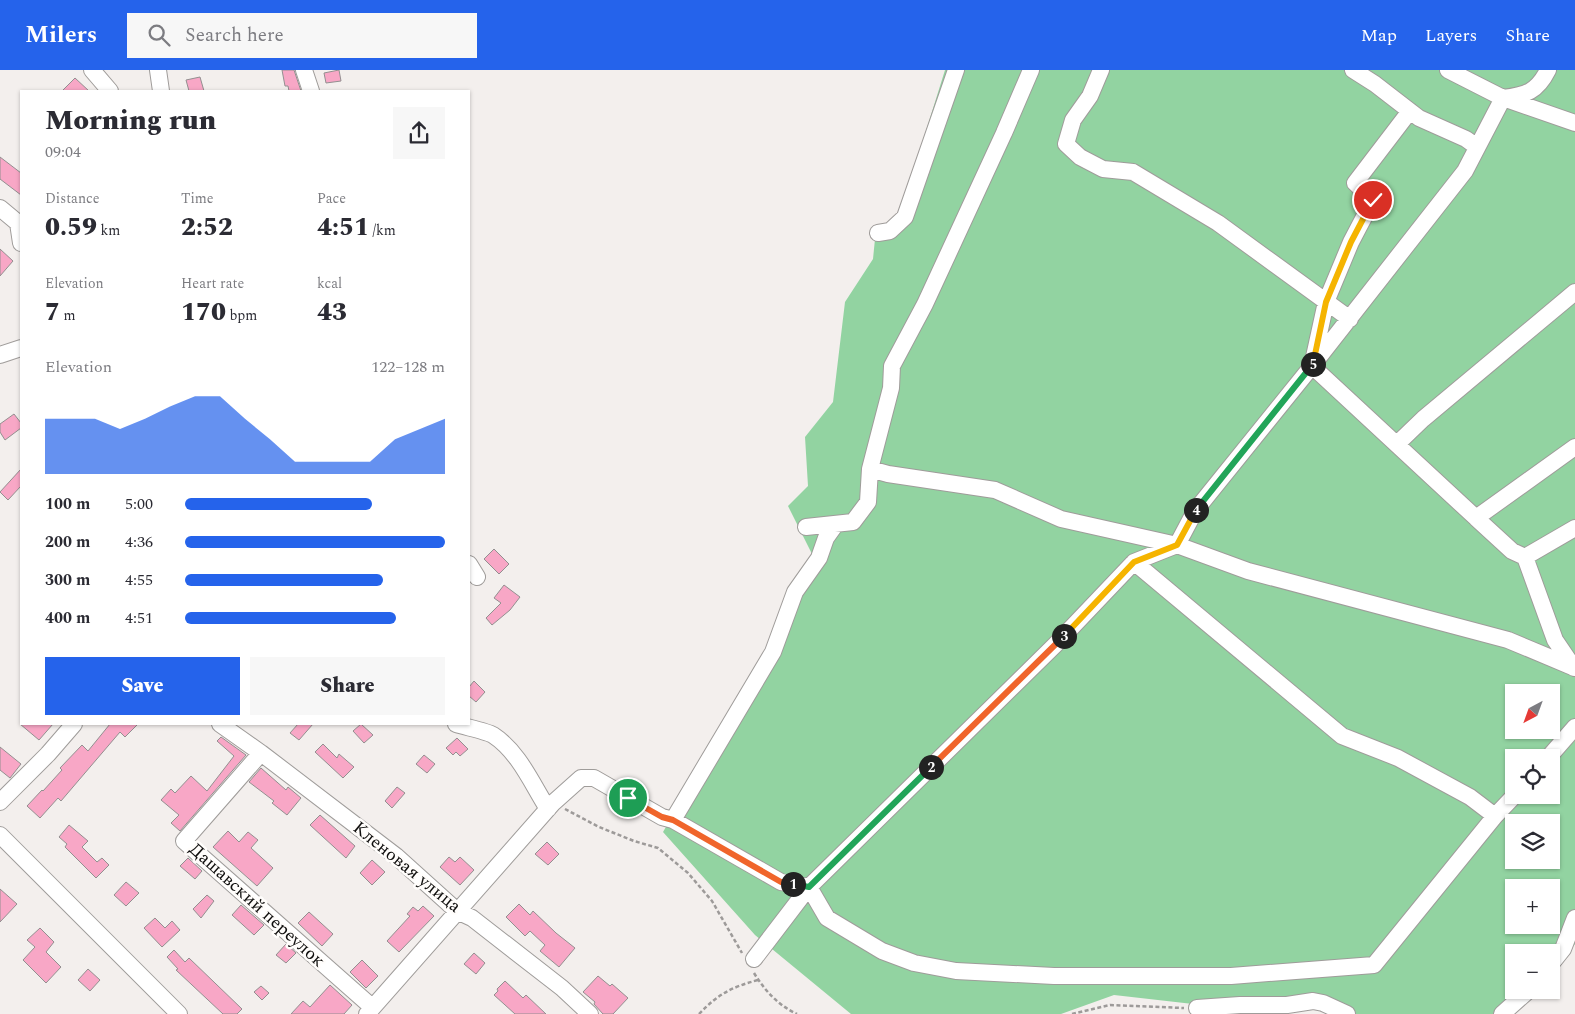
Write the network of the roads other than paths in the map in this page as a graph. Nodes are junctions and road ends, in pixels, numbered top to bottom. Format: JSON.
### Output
{"nodes":[{"id":1,"x":92,"y":70,"type":"edge"},
{"id":2,"x":158,"y":70,"type":"edge"},
{"id":3,"x":304,"y":70,"type":"edge"},
{"id":4,"x":956,"y":70,"type":"edge"},
{"id":5,"x":1031,"y":70,"type":"edge"},
{"id":6,"x":1101,"y":70,"type":"edge"},
{"id":7,"x":1353,"y":70,"type":"edge"},
{"id":8,"x":1448,"y":70,"type":"edge"},
{"id":9,"x":1548,"y":70,"type":"edge"},
{"id":10,"x":109,"y":90,"type":"edge"},
{"id":11,"x":161,"y":90,"type":"edge"},
{"id":12,"x":311,"y":90,"type":"edge"},
{"id":13,"x":1503,"y":98,"type":"junction"},
{"id":14,"x":1410,"y":111,"type":"junction"},
{"id":15,"x":1575,"y":123,"type":"edge"},
{"id":16,"x":1478,"y":147,"type":"junction"},
{"id":17,"x":0,"y":208,"type":"edge"},
{"id":18,"x":878,"y":233,"type":"dead end"},
{"id":19,"x":20,"y":236,"type":"edge"},
{"id":20,"x":1575,"y":292,"type":"edge"},
{"id":21,"x":1326,"y":302,"type":"junction"},
{"id":22,"x":1350,"y":319,"type":"junction"},
{"id":23,"x":20,"y":348,"type":"edge"},
{"id":24,"x":0,"y":355,"type":"edge"},
{"id":25,"x":1312,"y":366,"type":"junction"},
{"id":26,"x":1397,"y":444,"type":"junction"},
{"id":27,"x":1575,"y":447,"type":"edge"},
{"id":28,"x":870,"y":469,"type":"junction"},
{"id":29,"x":1476,"y":518,"type":"junction"},
{"id":30,"x":836,"y":524,"type":"junction"},
{"id":31,"x":806,"y":527,"type":"dead end"},
{"id":32,"x":1575,"y":528,"type":"edge"},
{"id":33,"x":1177,"y":545,"type":"junction"},
{"id":34,"x":1525,"y":557,"type":"junction"},
{"id":35,"x":1134,"y":562,"type":"junction"},
{"id":36,"x":1574,"y":668,"type":"edge"},
{"id":37,"x":73,"y":725,"type":"edge"},
{"id":38,"x":221,"y":725,"type":"edge"},
{"id":39,"x":460,"y":725,"type":"edge"},
{"id":40,"x":1575,"y":727,"type":"edge"},
{"id":41,"x":1556,"y":749,"type":"edge"},
{"id":42,"x":261,"y":752,"type":"junction"},
{"id":43,"x":0,"y":802,"type":"edge"},
{"id":44,"x":1506,"y":804,"type":"edge"},
{"id":45,"x":550,"y":806,"type":"junction"},
{"id":46,"x":1495,"y":816,"type":"junction"},
{"id":47,"x":667,"y":819,"type":"junction"},
{"id":48,"x":0,"y":835,"type":"edge"},
{"id":49,"x":809,"y":887,"type":"junction"},
{"id":50,"x":457,"y":911,"type":"junction"},
{"id":51,"x":1575,"y":918,"type":"edge"},
{"id":52,"x":1560,"y":953,"type":"edge"},
{"id":53,"x":751,"y":962,"type":"road end"},
{"id":54,"x":1517,"y":999,"type":"edge"},
{"id":55,"x":1197,"y":1008,"type":"road end"},
{"id":56,"x":370,"y":1011,"type":"edge"},
{"id":57,"x":179,"y":1014,"type":"edge"},
{"id":58,"x":590,"y":1014,"type":"edge"},
{"id":59,"x":1347,"y":1014,"type":"edge"},
{"id":60,"x":1502,"y":1014,"type":"edge"}],
"edges":[{"from":1,"to":10,"type":"street"},
{"from":2,"to":11,"type":"street"},
{"from":3,"to":12,"type":"street"},
{"from":4,"to":18,"type":"street"},
{"from":5,"to":28,"type":"street"},
{"from":6,"to":21,"type":"street"},
{"from":7,"to":14,"type":"street"},
{"from":8,"to":13,"type":"street"},
{"from":9,"to":13,"type":"street"},
{"from":13,"to":15,"type":"street"},
{"from":13,"to":16,"type":"street"},
{"from":14,"to":16,"type":"street"},
{"from":14,"to":21,"type":"street"},
{"from":16,"to":22,"type":"street"},
{"from":17,"to":19,"type":"street"},
{"from":20,"to":26,"type":"street"},
{"from":21,"to":22,"type":"street"},
{"from":21,"to":25,"type":"street"},
{"from":22,"to":25,"type":"street"},
{"from":23,"to":24,"type":"street"},
{"from":25,"to":26,"type":"street"},
{"from":25,"to":33,"type":"street"},
{"from":26,"to":29,"type":"street"},
{"from":27,"to":29,"type":"street"},
{"from":28,"to":30,"type":"street"},
{"from":28,"to":33,"type":"street"},
{"from":29,"to":34,"type":"street"},
{"from":30,"to":31,"type":"street"},
{"from":30,"to":47,"type":"street"},
{"from":32,"to":34,"type":"street"},
{"from":33,"to":35,"type":"street"},
{"from":33,"to":36,"type":"street"},
{"from":34,"to":36,"type":"street"},
{"from":35,"to":46,"type":"street"},
{"from":35,"to":49,"type":"street"},
{"from":37,"to":43,"type":"street"},
{"from":38,"to":42,"type":"street","name":"Кленовая улица"},
{"from":39,"to":45,"type":"street"},
{"from":40,"to":41,"type":"street"},
{"from":42,"to":50,"type":"street","name":"Кленовая улица"},
{"from":42,"to":56,"type":"street","name":"Дашавский переулок"},
{"from":44,"to":46,"type":"street"},
{"from":45,"to":47,"type":"street"},
{"from":45,"to":50,"type":"street"},
{"from":46,"to":49,"type":"street"},
{"from":47,"to":49,"type":"street"},
{"from":48,"to":57,"type":"street"},
{"from":49,"to":53,"type":"street"},
{"from":50,"to":56,"type":"street"},
{"from":50,"to":58,"type":"street","name":"Кленовая улица"},
{"from":51,"to":52,"type":"street"},
{"from":54,"to":60,"type":"street"},
{"from":55,"to":59,"type":"street"}]}
